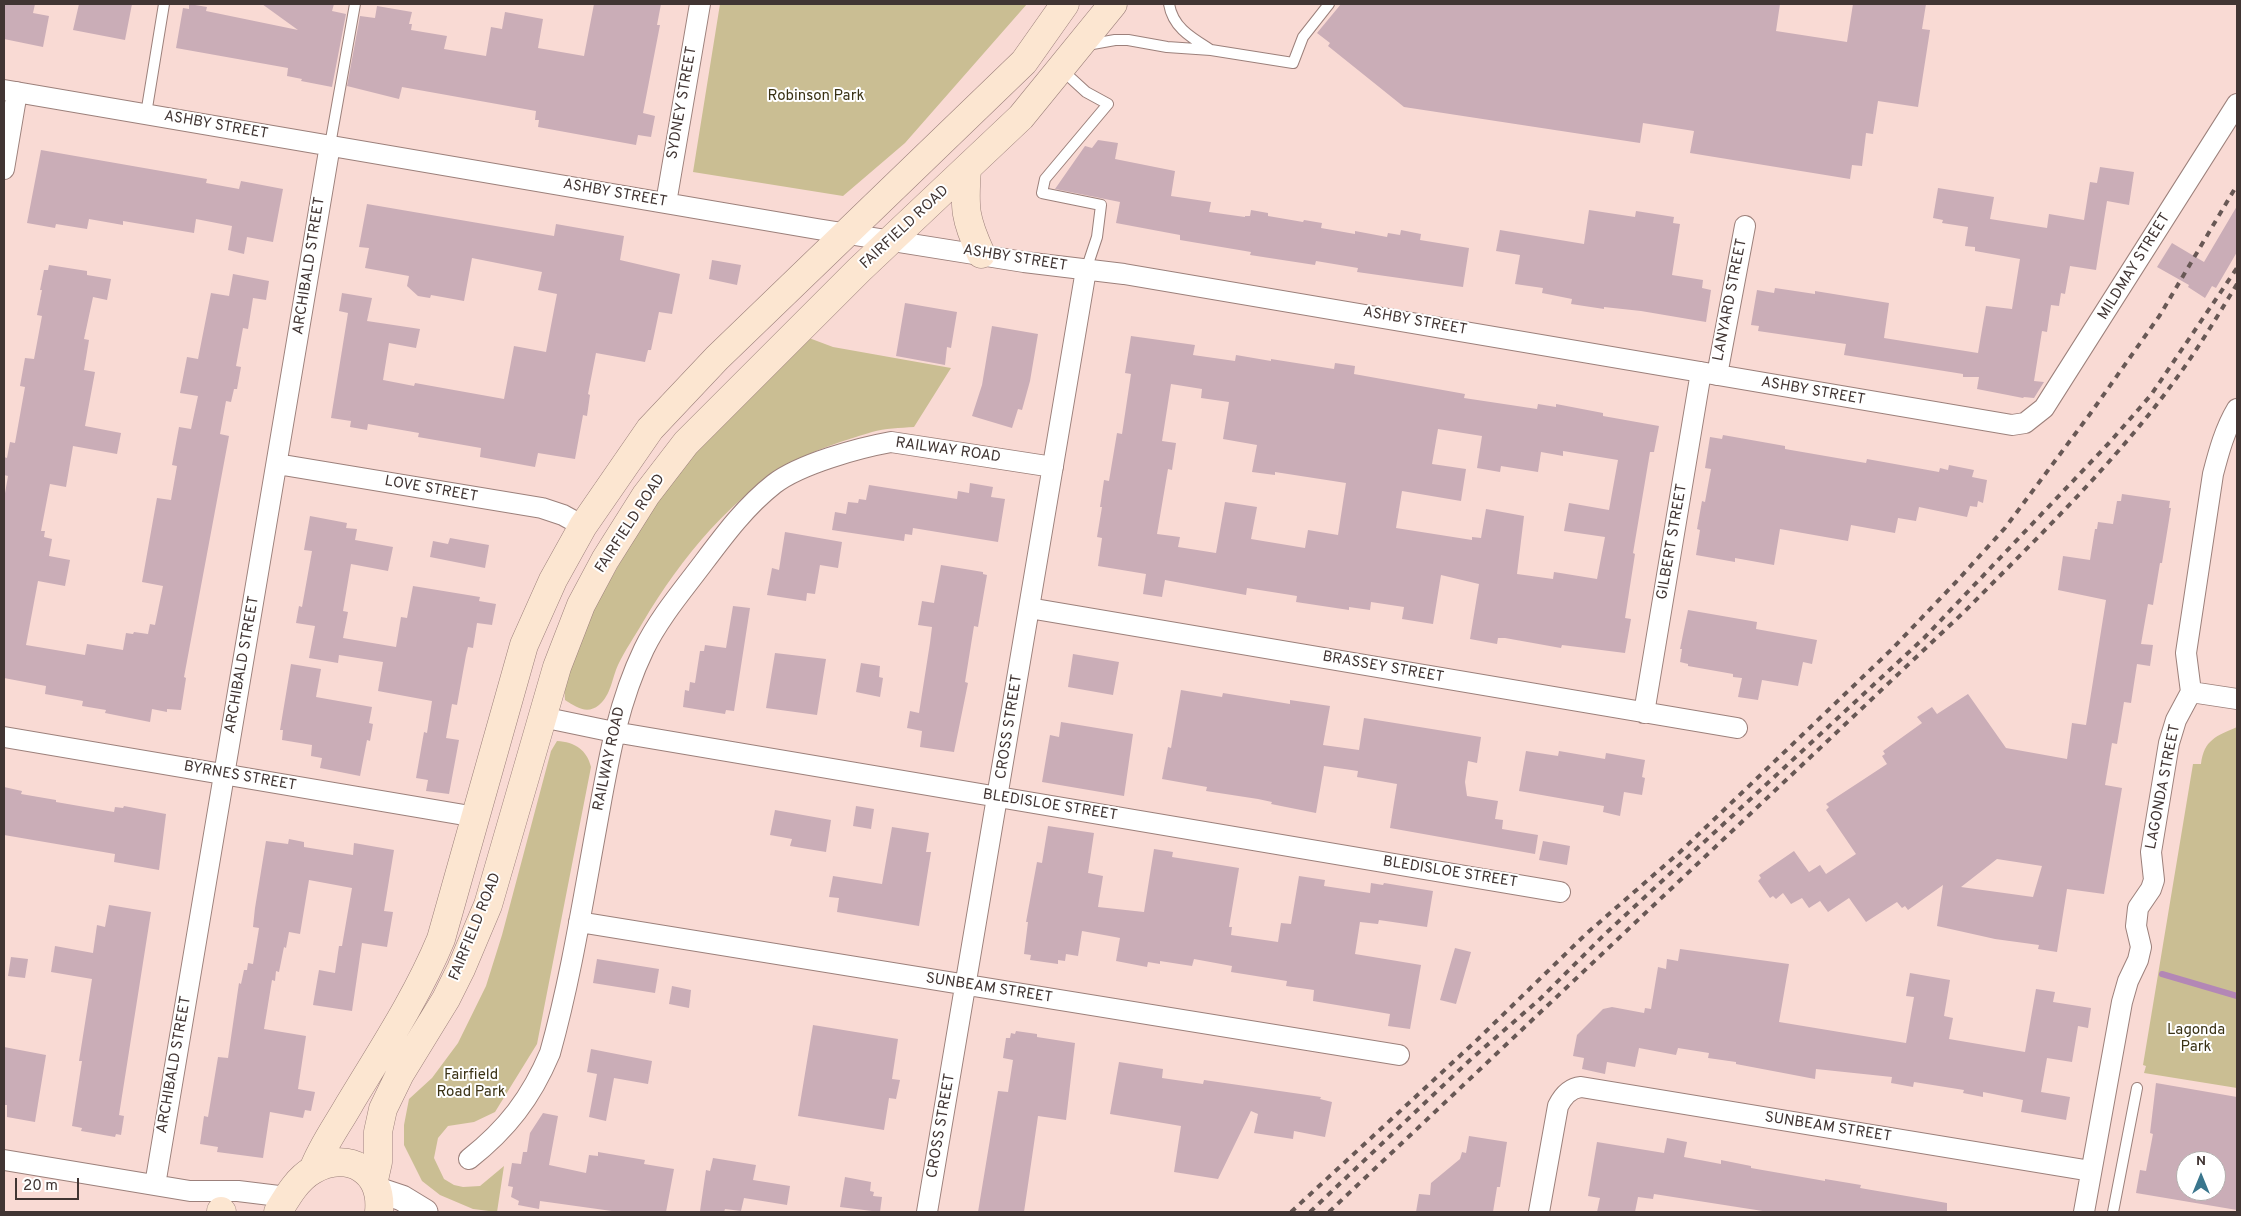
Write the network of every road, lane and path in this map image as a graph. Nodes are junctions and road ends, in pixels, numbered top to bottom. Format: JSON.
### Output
{"nodes":[{"id":1,"x":164,"y":4,"type":"edge"},
{"id":2,"x":355,"y":4,"type":"edge"},
{"id":3,"x":700,"y":4,"type":"edge"},
{"id":4,"x":1065,"y":4,"type":"edge"},
{"id":5,"x":1113,"y":4,"type":"edge"},
{"id":6,"x":1169,"y":4,"type":"edge"},
{"id":7,"x":1329,"y":4,"type":"edge"},
{"id":8,"x":1080,"y":46,"type":"junction"},
{"id":9,"x":1212,"y":50,"type":"junction"},
{"id":10,"x":1061,"y":70,"type":"junction"},
{"id":11,"x":10,"y":91,"type":"edge"},
{"id":12,"x":2237,"y":104,"type":"edge"},
{"id":13,"x":146,"y":114,"type":"junction"},
{"id":14,"x":330,"y":145,"type":"junction"},
{"id":15,"x":4,"y":169,"type":"edge"},
{"id":16,"x":967,"y":169,"type":"junction"},
{"id":17,"x":666,"y":203,"type":"junction"},
{"id":18,"x":1745,"y":226,"type":"dead end"},
{"id":19,"x":846,"y":234,"type":"junction"},
{"id":20,"x":892,"y":240,"type":"junction"},
{"id":21,"x":982,"y":254,"type":"junction"},
{"id":22,"x":1086,"y":270,"type":"junction"},
{"id":23,"x":1709,"y":373,"type":"junction"},
{"id":24,"x":2237,"y":409,"type":"edge"},
{"id":25,"x":2025,"y":423,"type":"joint"},
{"id":26,"x":277,"y":464,"type":"junction"},
{"id":27,"x":1052,"y":467,"type":"junction"},
{"id":28,"x":582,"y":526,"type":"junction"},
{"id":29,"x":1029,"y":608,"type":"junction"},
{"id":30,"x":2191,"y":692,"type":"junction"},
{"id":31,"x":2237,"y":699,"type":"edge"},
{"id":32,"x":1644,"y":713,"type":"junction"},
{"id":33,"x":542,"y":717,"type":"junction"},
{"id":34,"x":1737,"y":728,"type":"dead end"},
{"id":35,"x":614,"y":732,"type":"junction"},
{"id":36,"x":4,"y":737,"type":"edge"},
{"id":37,"x":224,"y":774,"type":"junction"},
{"id":38,"x":998,"y":798,"type":"junction"},
{"id":39,"x":476,"y":817,"type":"junction"},
{"id":40,"x":1560,"y":892,"type":"dead end"},
{"id":41,"x":579,"y":922,"type":"junction"},
{"id":42,"x":966,"y":985,"type":"junction"},
{"id":43,"x":1399,"y":1055,"type":"dead end"},
{"id":44,"x":2137,"y":1088,"type":"dead end"},
{"id":45,"x":469,"y":1159,"type":"dead end"},
{"id":46,"x":4,"y":1160,"type":"edge"},
{"id":47,"x":313,"y":1170,"type":"junction"},
{"id":48,"x":2091,"y":1171,"type":"junction"},
{"id":49,"x":155,"y":1185,"type":"junction"},
{"id":50,"x":190,"y":1191,"type":"junction"},
{"id":51,"x":377,"y":1194,"type":"edge"},
{"id":52,"x":283,"y":1205,"type":"edge"},
{"id":53,"x":222,"y":1212,"type":"edge"},
{"id":54,"x":425,"y":1212,"type":"edge"},
{"id":55,"x":927,"y":1212,"type":"edge"},
{"id":56,"x":1539,"y":1212,"type":"edge"},
{"id":57,"x":2084,"y":1212,"type":"edge"},
{"id":58,"x":2113,"y":1212,"type":"edge"}],
"edges":[{"from":1,"to":13,"type":"lane"},
{"from":2,"to":14,"type":"lane"},
{"from":3,"to":17,"type":"street","name":"SYDNEY STREET"},
{"from":4,"to":19,"type":"main road","name":"FAIRFIELD ROAD"},
{"from":5,"to":8,"type":"main road","name":"FAIRFIELD ROAD"},
{"from":6,"to":9,"type":"lane"},
{"from":7,"to":9,"type":"lane"},
{"from":8,"to":9,"type":"lane"},
{"from":8,"to":10,"type":"main road","name":"FAIRFIELD ROAD"},
{"from":10,"to":16,"type":"main road","name":"FAIRFIELD ROAD"},
{"from":10,"to":22,"type":"lane"},
{"from":11,"to":13,"type":"street","name":"ASHBY STREET"},
{"from":11,"to":15,"type":"street"},
{"from":12,"to":25,"type":"street","name":"MILDMAY STREET"},
{"from":13,"to":14,"type":"street","name":"ASHBY STREET"},
{"from":14,"to":17,"type":"street","name":"ASHBY STREET"},
{"from":14,"to":26,"type":"street","name":"ARCHIBALD STREET"},
{"from":16,"to":20,"type":"main road","name":"FAIRFIELD ROAD"},
{"from":16,"to":21,"type":"main road"},
{"from":17,"to":19,"type":"street","name":"ASHBY STREET"},
{"from":18,"to":23,"type":"street","name":"LANYARD STREET"},
{"from":19,"to":20,"type":"street","name":"ASHBY STREET"},
{"from":19,"to":28,"type":"main road","name":"FAIRFIELD ROAD"},
{"from":20,"to":21,"type":"street","name":"ASHBY STREET"},
{"from":20,"to":33,"type":"main road","name":"FAIRFIELD ROAD"},
{"from":21,"to":22,"type":"street","name":"ASHBY STREET"},
{"from":22,"to":23,"type":"street","name":"ASHBY STREET"},
{"from":22,"to":27,"type":"street","name":"CROSS STREET"},
{"from":23,"to":25,"type":"street","name":"ASHBY STREET"},
{"from":23,"to":32,"type":"street","name":"GILBERT STREET"},
{"from":24,"to":30,"type":"street"},
{"from":26,"to":28,"type":"street","name":"LOVE STREET"},
{"from":26,"to":37,"type":"street","name":"ARCHIBALD STREET"},
{"from":27,"to":29,"type":"street","name":"CROSS STREET"},
{"from":27,"to":35,"type":"street","name":"RAILWAY ROAD"},
{"from":28,"to":39,"type":"main road","name":"FAIRFIELD ROAD"},
{"from":29,"to":32,"type":"street","name":"BRASSEY STREET"},
{"from":29,"to":38,"type":"street","name":"CROSS STREET"},
{"from":30,"to":31,"type":"street"},
{"from":30,"to":48,"type":"street","name":"LAGONDA STREET"},
{"from":32,"to":34,"type":"street","name":"BRASSEY STREET"},
{"from":33,"to":35,"type":"street","name":"BLEDISLOE STREET"},
{"from":33,"to":51,"type":"main road","name":"FAIRFIELD ROAD"},
{"from":35,"to":38,"type":"street","name":"BLEDISLOE STREET"},
{"from":35,"to":41,"type":"street","name":"RAILWAY ROAD"},
{"from":36,"to":37,"type":"street","name":"BYRNES STREET"},
{"from":37,"to":39,"type":"street","name":"BYRNES STREET"},
{"from":37,"to":49,"type":"street","name":"ARCHIBALD STREET"},
{"from":38,"to":40,"type":"street","name":"BLEDISLOE STREET"},
{"from":38,"to":42,"type":"street","name":"CROSS STREET"},
{"from":39,"to":47,"type":"main road","name":"FAIRFIELD ROAD"},
{"from":41,"to":42,"type":"street","name":"SUNBEAM STREET"},
{"from":41,"to":45,"type":"street","name":"RAILWAY ROAD"},
{"from":42,"to":43,"type":"street","name":"SUNBEAM STREET"},
{"from":42,"to":55,"type":"street","name":"CROSS STREET"},
{"from":44,"to":58,"type":"lane"},
{"from":46,"to":49,"type":"street"},
{"from":47,"to":51,"type":"main road"},
{"from":47,"to":52,"type":"main road"},
{"from":48,"to":56,"type":"street","name":"SUNBEAM STREET"},
{"from":48,"to":57,"type":"street","name":"LAGONDA STREET"},
{"from":49,"to":50,"type":"street"},
{"from":50,"to":52,"type":"street"},
{"from":50,"to":53,"type":"street"},
{"from":51,"to":54,"type":"street"}]}
